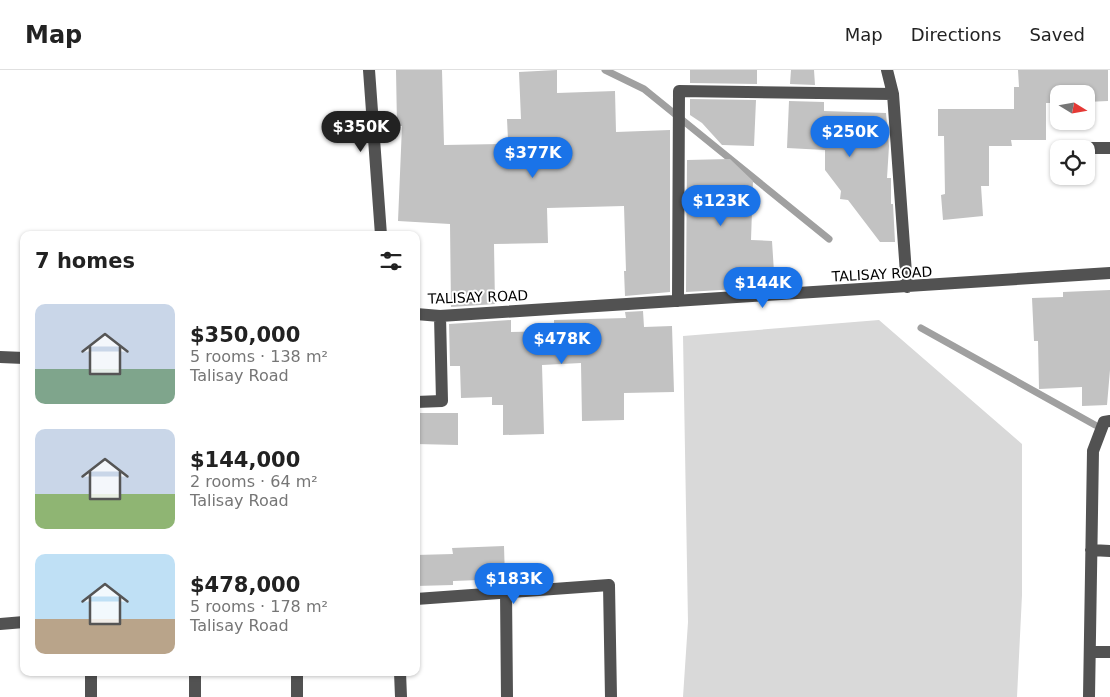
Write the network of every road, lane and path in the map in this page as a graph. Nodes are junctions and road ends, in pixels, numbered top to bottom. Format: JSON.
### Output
{"nodes":[{"id":1,"x":369,"y":70,"type":"edge"},
{"id":2,"x":887,"y":70,"type":"edge"},
{"id":3,"x":893,"y":94,"type":"junction"},
{"id":4,"x":1095,"y":148,"type":"edge"},
{"id":5,"x":1110,"y":148,"type":"edge"},
{"id":6,"x":381,"y":231,"type":"edge"},
{"id":7,"x":1110,"y":273,"type":"edge"},
{"id":8,"x":907,"y":287,"type":"junction"},
{"id":9,"x":678,"y":300,"type":"junction"},
{"id":10,"x":420,"y":314,"type":"edge"},
{"id":11,"x":440,"y":316,"type":"junction"},
{"id":12,"x":0,"y":357,"type":"edge"},
{"id":13,"x":20,"y":358,"type":"edge"},
{"id":14,"x":420,"y":402,"type":"edge"},
{"id":15,"x":1110,"y":421,"type":"edge"},
{"id":16,"x":1091,"y":550,"type":"junction"},
{"id":17,"x":1110,"y":551,"type":"edge"},
{"id":18,"x":506,"y":592,"type":"junction"},
{"id":19,"x":420,"y":599,"type":"edge"},
{"id":20,"x":20,"y":622,"type":"edge"},
{"id":21,"x":0,"y":624,"type":"edge"},
{"id":22,"x":1090,"y":652,"type":"junction"},
{"id":23,"x":1110,"y":652,"type":"edge"},
{"id":24,"x":91,"y":676,"type":"edge"},
{"id":25,"x":195,"y":676,"type":"edge"},
{"id":26,"x":297,"y":676,"type":"edge"},
{"id":27,"x":400,"y":676,"type":"edge"},
{"id":28,"x":91,"y":697,"type":"edge"},
{"id":29,"x":195,"y":697,"type":"edge"},
{"id":30,"x":297,"y":697,"type":"edge"},
{"id":31,"x":400,"y":697,"type":"edge"},
{"id":32,"x":507,"y":697,"type":"edge"},
{"id":33,"x":611,"y":697,"type":"edge"},
{"id":34,"x":1089,"y":697,"type":"edge"}],
"edges":[{"from":1,"to":6,"type":"street"},
{"from":2,"to":3,"type":"street"},
{"from":3,"to":8,"type":"street"},
{"from":3,"to":9,"type":"street"},
{"from":4,"to":5,"type":"street"},
{"from":7,"to":8,"type":"street","name":"TALISAY ROAD"},
{"from":8,"to":9,"type":"street","name":"TALISAY ROAD"},
{"from":9,"to":11,"type":"street","name":"TALISAY ROAD"},
{"from":10,"to":11,"type":"street","name":"TALISAY ROAD"},
{"from":11,"to":14,"type":"street"},
{"from":12,"to":13,"type":"street"},
{"from":15,"to":16,"type":"street"},
{"from":16,"to":17,"type":"street"},
{"from":16,"to":22,"type":"street"},
{"from":18,"to":19,"type":"street"},
{"from":18,"to":32,"type":"street"},
{"from":18,"to":33,"type":"street"},
{"from":20,"to":21,"type":"street"},
{"from":22,"to":23,"type":"street"},
{"from":22,"to":34,"type":"street"},
{"from":24,"to":28,"type":"street"},
{"from":25,"to":29,"type":"street"},
{"from":26,"to":30,"type":"street"},
{"from":27,"to":31,"type":"street"}]}
